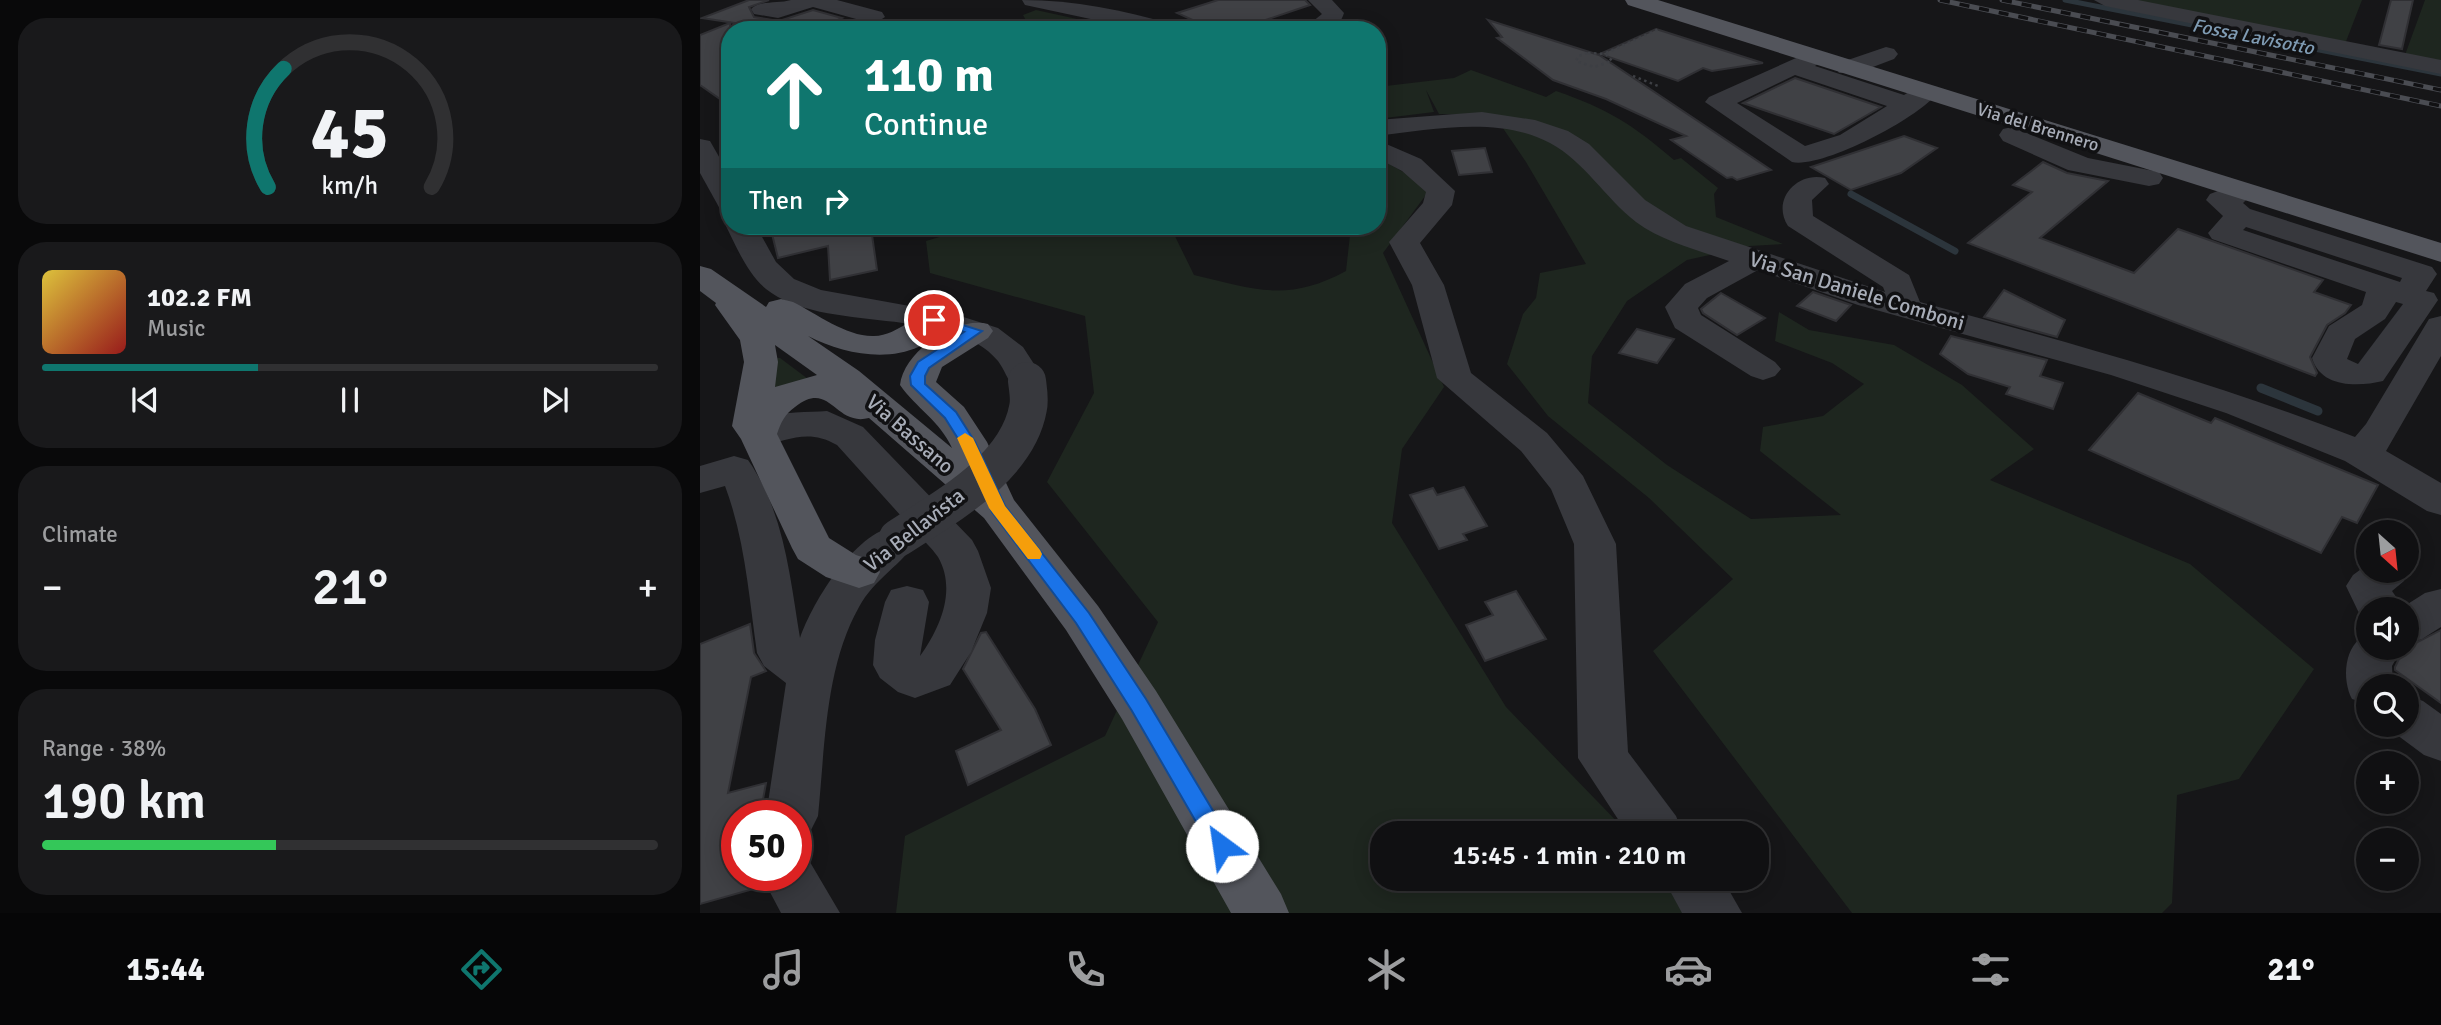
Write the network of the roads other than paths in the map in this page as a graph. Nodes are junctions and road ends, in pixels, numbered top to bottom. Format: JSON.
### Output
{"nodes":[{"id":1,"x":813,"y":0,"type":"edge"},
{"id":2,"x":1033,"y":0,"type":"edge"},
{"id":3,"x":1320,"y":0,"type":"edge"},
{"id":4,"x":1636,"y":0,"type":"edge"},
{"id":5,"x":2105,"y":0,"type":"edge"},
{"id":6,"x":762,"y":9,"type":"dead end"},
{"id":7,"x":874,"y":17,"type":"dead end"},
{"id":8,"x":1137,"y":21,"type":"edge"},
{"id":9,"x":1328,"y":21,"type":"edge"},
{"id":10,"x":1886,"y":54,"type":"dead end"},
{"id":11,"x":1805,"y":62,"type":"junction"},
{"id":12,"x":2441,"y":67,"type":"edge"},
{"id":13,"x":1848,"y":68,"type":"junction"},
{"id":14,"x":1917,"y":98,"type":"junction"},
{"id":15,"x":1386,"y":127,"type":"edge"},
{"id":16,"x":2011,"y":132,"type":"joint"},
{"id":17,"x":711,"y":149,"type":"edge"},
{"id":18,"x":1386,"y":152,"type":"edge"},
{"id":19,"x":721,"y":178,"type":"edge"},
{"id":20,"x":2157,"y":178,"type":"joint"},
{"id":21,"x":1815,"y":184,"type":"dead end"},
{"id":22,"x":2234,"y":202,"type":"junction"},
{"id":23,"x":2195,"y":225,"type":"dead end"},
{"id":24,"x":746,"y":235,"type":"edge"},
{"id":25,"x":2441,"y":253,"type":"edge"},
{"id":26,"x":1754,"y":260,"type":"junction"},
{"id":27,"x":710,"y":283,"type":"edge"},
{"id":28,"x":2419,"y":303,"type":"edge"},
{"id":29,"x":1905,"y":307,"type":"junction"},
{"id":30,"x":934,"y":320,"type":"junction"},
{"id":31,"x":975,"y":331,"type":"junction"},
{"id":32,"x":1763,"y":369,"type":"dead end"},
{"id":33,"x":758,"y":434,"type":"junction"},
{"id":34,"x":2359,"y":452,"type":"junction"},
{"id":35,"x":700,"y":480,"type":"edge"},
{"id":36,"x":996,"y":488,"type":"junction"},
{"id":37,"x":2441,"y":501,"type":"edge"},
{"id":38,"x":859,"y":572,"type":"junction"},
{"id":39,"x":907,"y":602,"type":"dead end"},
{"id":40,"x":813,"y":678,"type":"junction"},
{"id":41,"x":2419,"y":725,"type":"edge"},
{"id":42,"x":2441,"y":741,"type":"edge"},
{"id":43,"x":794,"y":800,"type":"edge"},
{"id":44,"x":1648,"y":821,"type":"edge"},
{"id":45,"x":782,"y":891,"type":"edge"},
{"id":46,"x":797,"y":891,"type":"edge"},
{"id":47,"x":1699,"y":891,"type":"edge"},
{"id":48,"x":777,"y":913,"type":"edge"},
{"id":49,"x":812,"y":913,"type":"edge"},
{"id":50,"x":1261,"y":913,"type":"edge"},
{"id":51,"x":1714,"y":913,"type":"edge"}],
"edges":[{"from":1,"to":6,"type":"street"},
{"from":1,"to":7,"type":"street"},
{"from":2,"to":8,"type":"street"},
{"from":3,"to":9,"type":"street"},
{"from":4,"to":11,"type":"main road","name":"Via del Brennero"},
{"from":5,"to":12,"type":"street"},
{"from":10,"to":13,"type":"street"},
{"from":11,"to":13,"type":"main road","name":"Via del Brennero"},
{"from":11,"to":14,"type":"street"},
{"from":11,"to":14,"type":"street"},
{"from":13,"to":14,"type":"main road","name":"Via del Brennero"},
{"from":14,"to":16,"type":"main road","name":"Via del Brennero"},
{"from":15,"to":26,"type":"street","name":"Via San Daniele Comboni"},
{"from":16,"to":20,"type":"street"},
{"from":17,"to":19,"type":"street"},
{"from":18,"to":44,"type":"street"},
{"from":20,"to":22,"type":"main road"},
{"from":21,"to":29,"type":"street"},
{"from":22,"to":23,"type":"street"},
{"from":22,"to":25,"type":"main road"},
{"from":22,"to":28,"type":"street"},
{"from":24,"to":30,"type":"street"},
{"from":26,"to":29,"type":"street","name":"Via San Daniele Comboni"},
{"from":26,"to":32,"type":"street"},
{"from":27,"to":30,"type":"main road"},
{"from":27,"to":33,"type":"main road"},
{"from":27,"to":36,"type":"main road","name":"Via Bassano"},
{"from":28,"to":34,"type":"street"},
{"from":29,"to":34,"type":"street","name":"Via San Daniele Comboni"},
{"from":30,"to":31,"type":"street"},
{"from":31,"to":36,"type":"street","name":"Via Bellavista","bridge":true},
{"from":31,"to":36,"type":"main road"},
{"from":33,"to":36,"type":"main road"},
{"from":33,"to":38,"type":"main road"},
{"from":33,"to":39,"type":"street"},
{"from":34,"to":37,"type":"street","name":"Via San Daniele Comboni"},
{"from":35,"to":40,"type":"street"},
{"from":36,"to":38,"type":"street","name":"Via Bellavista","bridge":true},
{"from":36,"to":50,"type":"main road","name":"Via Bassano"},
{"from":38,"to":40,"type":"street","name":"Via Bellavista"},
{"from":40,"to":43,"type":"street","name":"Via Bellavista"},
{"from":41,"to":42,"type":"street"},
{"from":45,"to":48,"type":"street"},
{"from":46,"to":49,"type":"street"},
{"from":47,"to":51,"type":"street"}]}
